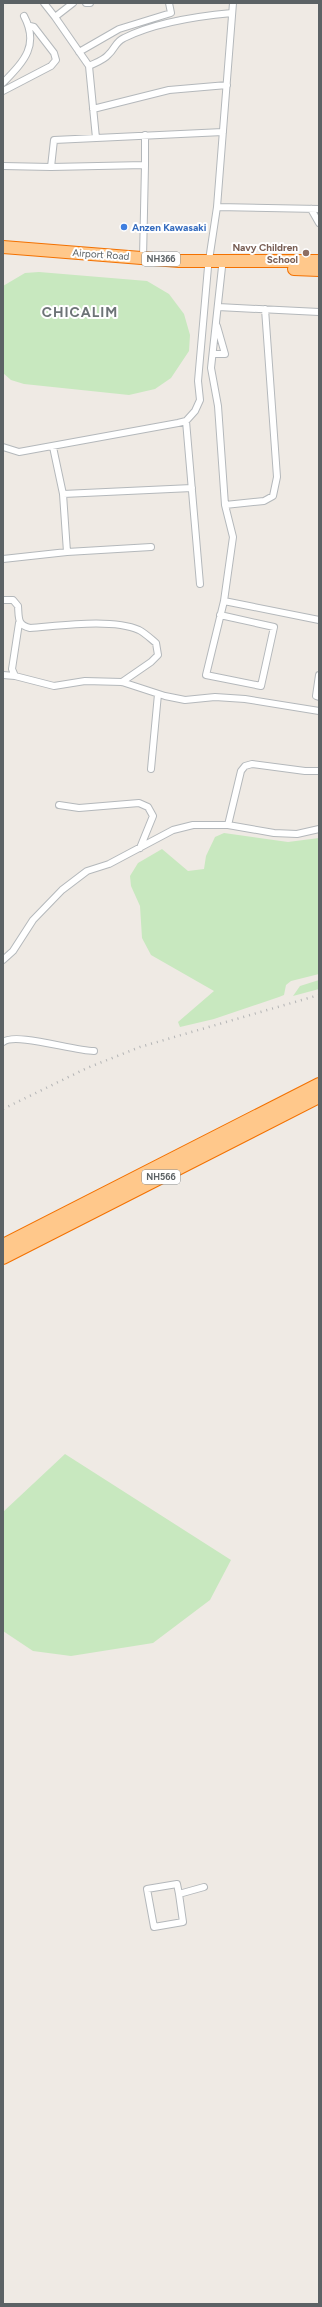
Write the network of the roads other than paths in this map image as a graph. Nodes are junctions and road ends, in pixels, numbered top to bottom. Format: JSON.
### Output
{"nodes":[{"id":1,"x":44,"y":3,"type":"edge"},
{"id":2,"x":73,"y":3,"type":"edge"},
{"id":3,"x":86,"y":3,"type":"edge"},
{"id":4,"x":90,"y":3,"type":"edge"},
{"id":5,"x":169,"y":3,"type":"edge"},
{"id":6,"x":233,"y":3,"type":"edge"},
{"id":7,"x":232,"y":12,"type":"junction"},
{"id":8,"x":24,"y":16,"type":"dead end"},
{"id":9,"x":55,"y":18,"type":"junction"},
{"id":10,"x":30,"y":26,"type":"junction"},
{"id":11,"x":79,"y":52,"type":"junction"},
{"id":12,"x":90,"y":66,"type":"junction"},
{"id":13,"x":3,"y":83,"type":"edge"},
{"id":14,"x":227,"y":85,"type":"junction"},
{"id":15,"x":3,"y":91,"type":"edge"},
{"id":16,"x":93,"y":109,"type":"junction"},
{"id":17,"x":223,"y":132,"type":"junction"},
{"id":18,"x":145,"y":135,"type":"junction"},
{"id":19,"x":96,"y":138,"type":"junction"},
{"id":20,"x":145,"y":165,"type":"junction"},
{"id":21,"x":3,"y":166,"type":"edge"},
{"id":22,"x":51,"y":167,"type":"junction"},
{"id":23,"x":217,"y":207,"type":"junction"},
{"id":24,"x":311,"y":209,"type":"junction"},
{"id":25,"x":319,"y":209,"type":"edge"},
{"id":26,"x":319,"y":223,"type":"edge"},
{"id":27,"x":3,"y":247,"type":"edge"},
{"id":28,"x":3,"y":254,"type":"edge"},
{"id":29,"x":143,"y":258,"type":"junction"},
{"id":30,"x":319,"y":261,"type":"edge"},
{"id":31,"x":208,"y":264,"type":"junction"},
{"id":32,"x":222,"y":267,"type":"junction"},
{"id":33,"x":319,"y":270,"type":"edge"},
{"id":34,"x":218,"y":307,"type":"junction"},
{"id":35,"x":265,"y":309,"type":"junction"},
{"id":36,"x":319,"y":312,"type":"edge"},
{"id":37,"x":216,"y":322,"type":"junction"},
{"id":38,"x":212,"y":354,"type":"junction"},
{"id":39,"x":186,"y":420,"type":"junction"},
{"id":40,"x":3,"y":447,"type":"edge"},
{"id":41,"x":52,"y":447,"type":"junction"},
{"id":42,"x":192,"y":488,"type":"junction"},
{"id":43,"x":63,"y":494,"type":"junction"},
{"id":44,"x":225,"y":505,"type":"junction"},
{"id":45,"x":151,"y":547,"type":"dead end"},
{"id":46,"x":67,"y":552,"type":"junction"},
{"id":47,"x":3,"y":559,"type":"edge"},
{"id":48,"x":200,"y":584,"type":"dead end"},
{"id":49,"x":3,"y":600,"type":"edge"},
{"id":50,"x":224,"y":601,"type":"junction"},
{"id":51,"x":220,"y":615,"type":"junction"},
{"id":52,"x":319,"y":620,"type":"edge"},
{"id":53,"x":19,"y":623,"type":"junction"},
{"id":54,"x":3,"y":675,"type":"edge"},
{"id":55,"x":319,"y":675,"type":"edge"},
{"id":56,"x":14,"y":676,"type":"junction"},
{"id":57,"x":122,"y":682,"type":"junction"},
{"id":58,"x":158,"y":694,"type":"junction"},
{"id":59,"x":319,"y":697,"type":"edge"},
{"id":60,"x":319,"y":711,"type":"edge"},
{"id":61,"x":151,"y":769,"type":"dead end"},
{"id":62,"x":319,"y":770,"type":"edge"},
{"id":63,"x":59,"y":805,"type":"dead end"},
{"id":64,"x":228,"y":825,"type":"junction"},
{"id":65,"x":319,"y":829,"type":"edge"},
{"id":66,"x":140,"y":848,"type":"junction"},
{"id":67,"x":3,"y":960,"type":"edge"},
{"id":68,"x":3,"y":1042,"type":"edge"},
{"id":69,"x":94,"y":1051,"type":"dead end"},
{"id":70,"x":319,"y":1084,"type":"edge"},
{"id":71,"x":319,"y":1097,"type":"edge"},
{"id":72,"x":3,"y":1245,"type":"edge"},
{"id":73,"x":3,"y":1258,"type":"edge"},
{"id":74,"x":204,"y":1887,"type":"dead end"},
{"id":75,"x":179,"y":1894,"type":"junction"}],
"edges":[{"from":1,"to":9,"type":"street"},
{"from":2,"to":9,"type":"street"},
{"from":3,"to":4,"type":"street"},
{"from":5,"to":11,"type":"street"},
{"from":6,"to":7,"type":"street"},
{"from":7,"to":12,"type":"street"},
{"from":7,"to":14,"type":"street"},
{"from":8,"to":10,"type":"street"},
{"from":9,"to":11,"type":"street"},
{"from":10,"to":13,"type":"street"},
{"from":10,"to":15,"type":"street"},
{"from":11,"to":12,"type":"street"},
{"from":12,"to":16,"type":"street"},
{"from":14,"to":16,"type":"street"},
{"from":14,"to":17,"type":"street"},
{"from":16,"to":19,"type":"street"},
{"from":17,"to":18,"type":"street"},
{"from":17,"to":23,"type":"street"},
{"from":18,"to":19,"type":"street"},
{"from":18,"to":20,"type":"street"},
{"from":19,"to":22,"type":"street"},
{"from":20,"to":22,"type":"street"},
{"from":20,"to":29,"type":"street"},
{"from":21,"to":22,"type":"street"},
{"from":23,"to":24,"type":"street"},
{"from":23,"to":31,"type":"street"},
{"from":24,"to":25,"type":"street"},
{"from":24,"to":26,"type":"street"},
{"from":27,"to":29,"type":"highway","name":"Airport Road","number":"NH366"},
{"from":28,"to":31,"type":"highway","name":"Airport Road","number":"NH366"},
{"from":29,"to":31,"type":"highway","name":"Airport Road","number":"NH366"},
{"from":30,"to":31,"type":"highway","name":"Airport Road","number":"NH366"},
{"from":31,"to":32,"type":"highway","name":"Airport Road","number":"NH366"},
{"from":31,"to":39,"type":"street"},
{"from":32,"to":33,"type":"highway","name":"Airport Road","number":"NH366"},
{"from":32,"to":34,"type":"street"},
{"from":34,"to":35,"type":"street"},
{"from":34,"to":37,"type":"street"},
{"from":35,"to":36,"type":"street"},
{"from":35,"to":44,"type":"street"},
{"from":37,"to":38,"type":"street"},
{"from":37,"to":38,"type":"street"},
{"from":38,"to":44,"type":"street"},
{"from":39,"to":41,"type":"street"},
{"from":39,"to":42,"type":"street"},
{"from":40,"to":41,"type":"street"},
{"from":41,"to":43,"type":"street"},
{"from":42,"to":43,"type":"street"},
{"from":42,"to":48,"type":"street"},
{"from":43,"to":46,"type":"street"},
{"from":44,"to":50,"type":"street"},
{"from":45,"to":46,"type":"street"},
{"from":46,"to":47,"type":"street"},
{"from":49,"to":53,"type":"street"},
{"from":50,"to":51,"type":"street"},
{"from":50,"to":52,"type":"street"},
{"from":51,"to":51,"type":"street"},
{"from":53,"to":56,"type":"street"},
{"from":53,"to":57,"type":"street"},
{"from":54,"to":56,"type":"street"},
{"from":55,"to":59,"type":"street"},
{"from":56,"to":57,"type":"street"},
{"from":57,"to":58,"type":"street"},
{"from":58,"to":60,"type":"street"},
{"from":58,"to":61,"type":"street"},
{"from":62,"to":64,"type":"street"},
{"from":63,"to":66,"type":"street"},
{"from":64,"to":65,"type":"street"},
{"from":64,"to":66,"type":"street"},
{"from":66,"to":67,"type":"street"},
{"from":68,"to":69,"type":"street"},
{"from":70,"to":72,"type":"highway","number":"NH566"},
{"from":71,"to":73,"type":"highway","number":"NH566"},
{"from":74,"to":75,"type":"street"},
{"from":75,"to":75,"type":"street"}]}
